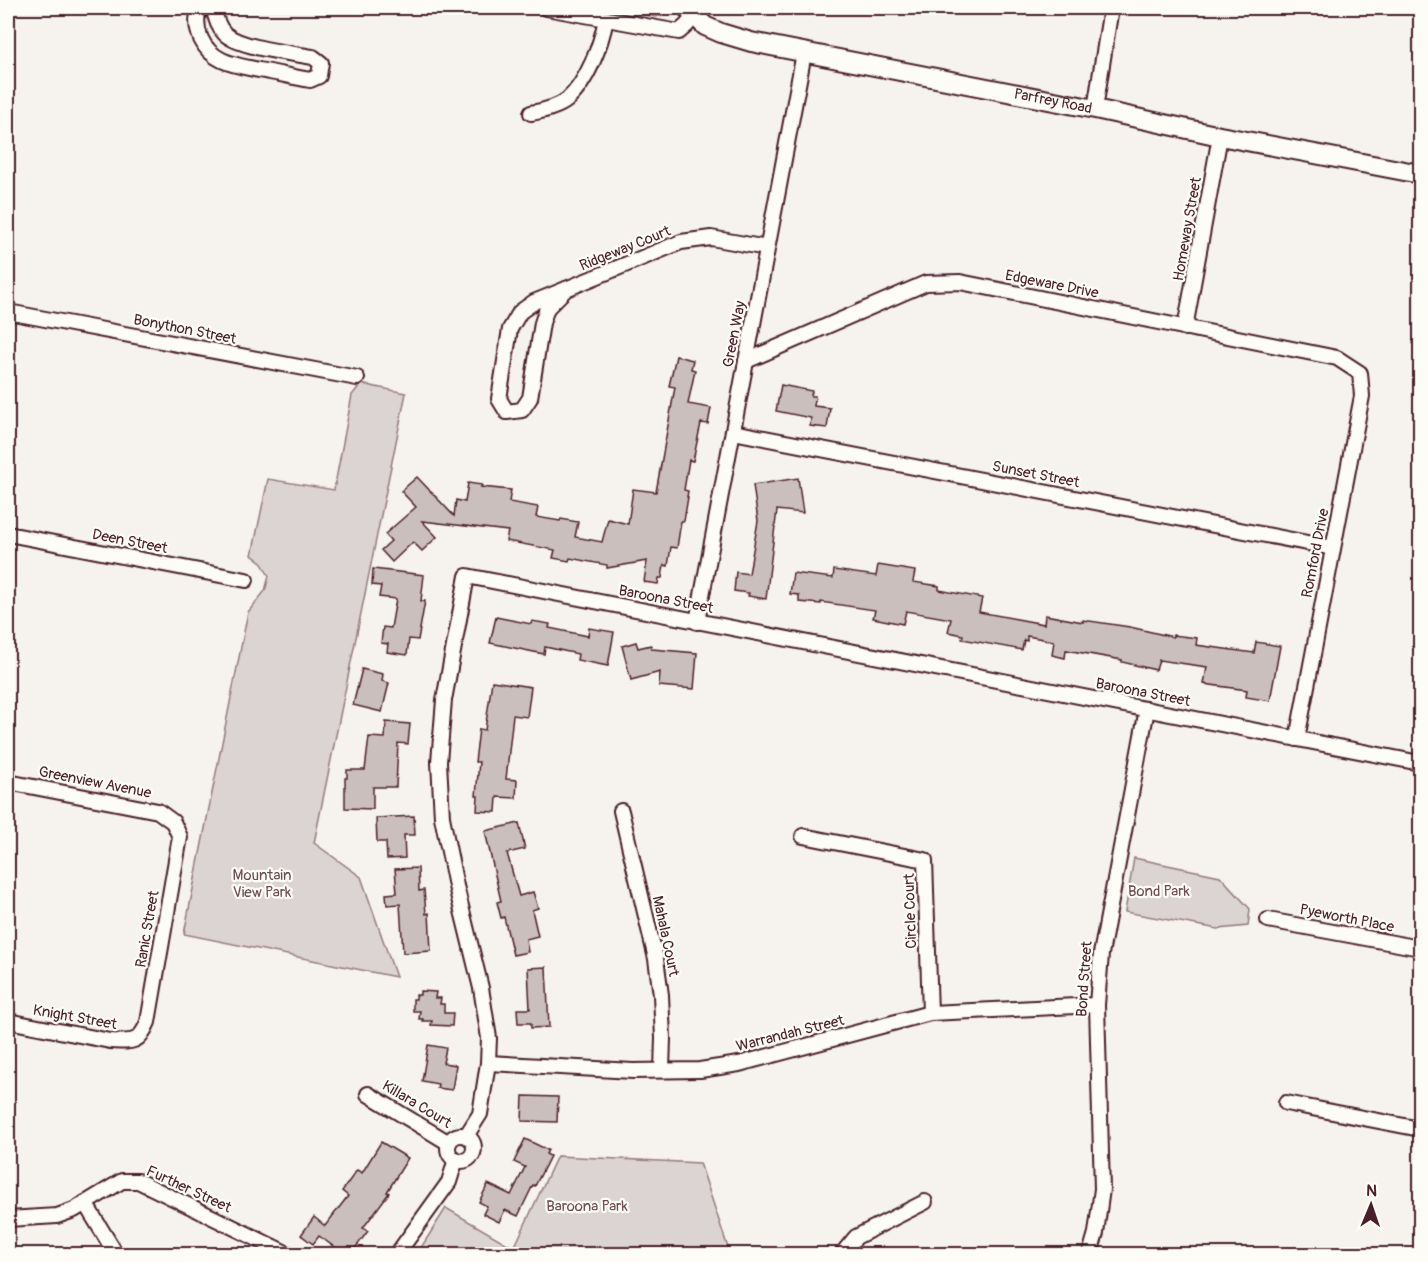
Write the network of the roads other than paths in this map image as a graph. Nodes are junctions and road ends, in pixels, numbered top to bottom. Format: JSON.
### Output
{"nodes":[{"id":1,"x":199,"y":8,"type":"edge"},
{"id":2,"x":214,"y":8,"type":"edge"},
{"id":3,"x":546,"y":8,"type":"edge"},
{"id":4,"x":1111,"y":8,"type":"edge"},
{"id":5,"x":690,"y":11,"type":"edge"},
{"id":6,"x":606,"y":19,"type":"junction"},
{"id":7,"x":804,"y":53,"type":"junction"},
{"id":8,"x":1095,"y":109,"type":"junction"},
{"id":9,"x":531,"y":113,"type":"dead end"},
{"id":10,"x":1220,"y":136,"type":"junction"},
{"id":11,"x":1420,"y":174,"type":"edge"},
{"id":12,"x":767,"y":248,"type":"junction"},
{"id":13,"x":566,"y":289,"type":"junction"},
{"id":14,"x":8,"y":312,"type":"edge"},
{"id":15,"x":1185,"y":327,"type":"junction"},
{"id":16,"x":746,"y":361,"type":"junction"},
{"id":17,"x":1360,"y":373,"type":"joint"},
{"id":18,"x":357,"y":378,"type":"dead end"},
{"id":19,"x":733,"y":432,"type":"junction"},
{"id":20,"x":8,"y":534,"type":"edge"},
{"id":21,"x":1333,"y":548,"type":"junction"},
{"id":22,"x":246,"y":580,"type":"dead end"},
{"id":23,"x":698,"y":622,"type":"junction"},
{"id":24,"x":1147,"y":709,"type":"junction"},
{"id":25,"x":1297,"y":739,"type":"junction"},
{"id":26,"x":1420,"y":763,"type":"edge"},
{"id":27,"x":8,"y":782,"type":"edge"},
{"id":28,"x":621,"y":811,"type":"dead end"},
{"id":29,"x":173,"y":822,"type":"joint"},
{"id":30,"x":803,"y":836,"type":"dead end"},
{"id":31,"x":1268,"y":920,"type":"dead end"},
{"id":32,"x":1420,"y":948,"type":"edge"},
{"id":33,"x":1097,"y":1005,"type":"junction"},
{"id":34,"x":930,"y":1013,"type":"junction"},
{"id":35,"x":8,"y":1021,"type":"edge"},
{"id":36,"x":136,"y":1040,"type":"joint"},
{"id":37,"x":489,"y":1063,"type":"junction"},
{"id":38,"x":662,"y":1070,"type":"junction"},
{"id":39,"x":368,"y":1094,"type":"dead end"},
{"id":40,"x":1286,"y":1103,"type":"dead end"},
{"id":41,"x":1420,"y":1129,"type":"edge"},
{"id":42,"x":466,"y":1136,"type":"junction"},
{"id":43,"x":449,"y":1143,"type":"junction"},
{"id":44,"x":456,"y":1159,"type":"junction"},
{"id":45,"x":925,"y":1202,"type":"dead end"},
{"id":46,"x":85,"y":1203,"type":"junction"},
{"id":47,"x":8,"y":1219,"type":"edge"},
{"id":48,"x":116,"y":1254,"type":"edge"},
{"id":49,"x":288,"y":1254,"type":"edge"},
{"id":50,"x":397,"y":1254,"type":"edge"},
{"id":51,"x":842,"y":1254,"type":"edge"},
{"id":52,"x":1090,"y":1254,"type":"edge"}],
"edges":[{"from":1,"to":2,"type":"street"},
{"from":3,"to":6,"type":"street","name":"Parfrey Road"},
{"from":4,"to":8,"type":"street"},
{"from":5,"to":6,"type":"street","name":"Parfrey Road"},
{"from":5,"to":7,"type":"main road","name":"Parfrey Road"},
{"from":6,"to":9,"type":"street"},
{"from":7,"to":8,"type":"main road","name":"Parfrey Road"},
{"from":7,"to":12,"type":"street","name":"Green Way"},
{"from":8,"to":10,"type":"main road","name":"Parfrey Road"},
{"from":10,"to":11,"type":"main road","name":"Parfrey Road"},
{"from":10,"to":15,"type":"street","name":"Homeway Street"},
{"from":12,"to":13,"type":"street","name":"Ridgeway Court"},
{"from":12,"to":16,"type":"street","name":"Green Way"},
{"from":13,"to":13,"type":"street","name":"Ridgeway Court"},
{"from":14,"to":18,"type":"street","name":"Bonython Street"},
{"from":15,"to":16,"type":"street","name":"Edgeware Drive"},
{"from":15,"to":17,"type":"street","name":"Edgeware Drive"},
{"from":16,"to":19,"type":"street","name":"Green Way"},
{"from":17,"to":21,"type":"street","name":"Romford Drive"},
{"from":19,"to":21,"type":"street","name":"Sunset Street"},
{"from":19,"to":23,"type":"street","name":"Green Way"},
{"from":20,"to":22,"type":"street","name":"Deen Street"},
{"from":21,"to":25,"type":"street","name":"Romford Drive"},
{"from":23,"to":24,"type":"street","name":"Baroona Street"},
{"from":23,"to":37,"type":"street","name":"Baroona Street"},
{"from":24,"to":25,"type":"street","name":"Baroona Street"},
{"from":24,"to":33,"type":"street","name":"Bond Street"},
{"from":25,"to":26,"type":"street","name":"Baroona Street"},
{"from":27,"to":29,"type":"street","name":"Greenview Avenue"},
{"from":28,"to":38,"type":"street","name":"Mahala Court"},
{"from":29,"to":36,"type":"street","name":"Ranic Street"},
{"from":30,"to":34,"type":"street","name":"Circle Court"},
{"from":31,"to":32,"type":"street","name":"Pyeworth Place"},
{"from":33,"to":34,"type":"street","name":"Warrandah Street"},
{"from":33,"to":52,"type":"street","name":"Bond Street"},
{"from":34,"to":38,"type":"street","name":"Warrandah Street"},
{"from":35,"to":36,"type":"street","name":"Knight Street"},
{"from":37,"to":38,"type":"street","name":"Warrandah Street"},
{"from":37,"to":42,"type":"street","name":"Baroona Street"},
{"from":39,"to":43,"type":"street","name":"Killara Court"},
{"from":40,"to":41,"type":"street"},
{"from":42,"to":43,"type":"street"},
{"from":42,"to":44,"type":"street","name":"Baroona Street"},
{"from":43,"to":44,"type":"street"},
{"from":44,"to":50,"type":"street","name":"Baroona Street"},
{"from":45,"to":51,"type":"street"},
{"from":46,"to":47,"type":"street","name":"Further Street"},
{"from":46,"to":48,"type":"street"},
{"from":46,"to":49,"type":"street","name":"Further Street"}]}
